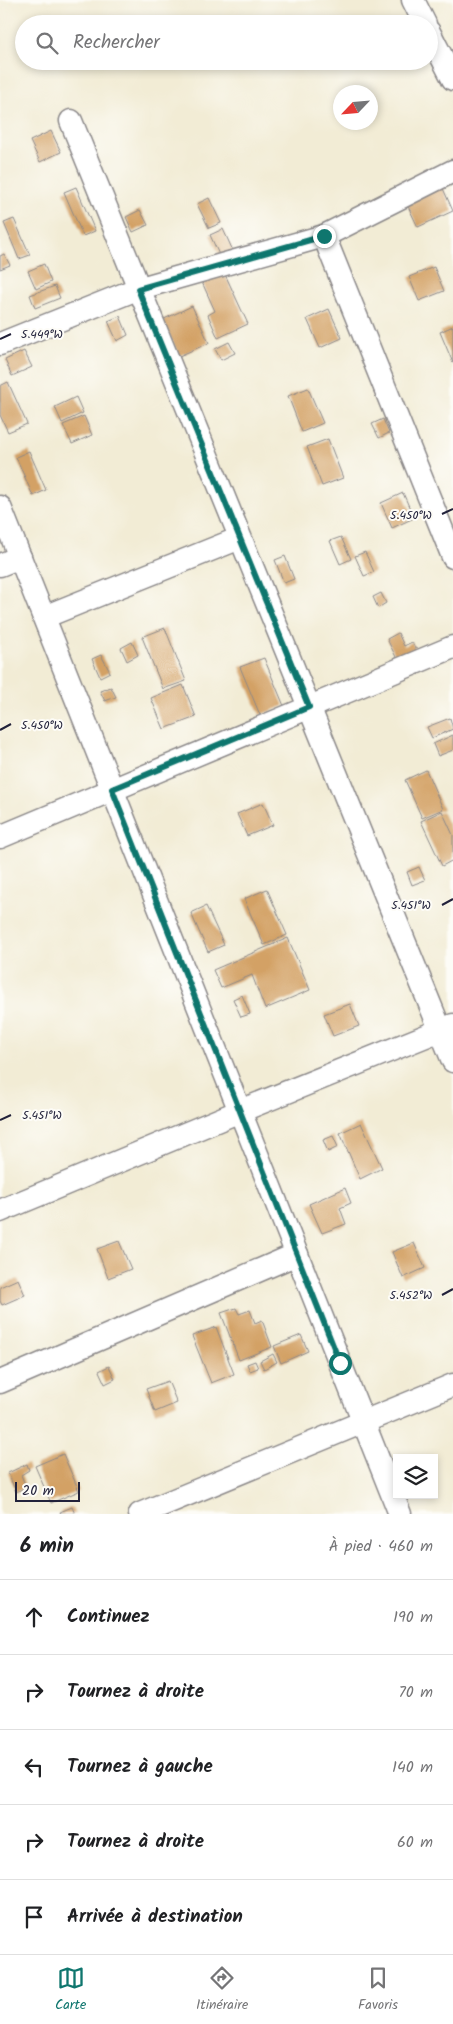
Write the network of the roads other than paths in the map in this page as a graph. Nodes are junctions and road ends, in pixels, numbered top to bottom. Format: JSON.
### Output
{"nodes":[{"id":1,"x":413,"y":0,"type":"edge"},
{"id":2,"x":420,"y":15,"type":"edge"},
{"id":3,"x":438,"y":50,"type":"edge"},
{"id":4,"x":453,"y":80,"type":"edge"},
{"id":5,"x":71,"y":121,"type":"dead end"},
{"id":6,"x":453,"y":171,"type":"edge"},
{"id":7,"x":324,"y":236,"type":"junction"},
{"id":8,"x":138,"y":289,"type":"junction"},
{"id":9,"x":0,"y":344,"type":"edge"},
{"id":10,"x":0,"y":508,"type":"edge"},
{"id":11,"x":240,"y":538,"type":"junction"},
{"id":12,"x":453,"y":557,"type":"edge"},
{"id":13,"x":10,"y":561,"type":"edge"},
{"id":14,"x":44,"y":617,"type":"junction"},
{"id":15,"x":453,"y":648,"type":"edge"},
{"id":16,"x":309,"y":707,"type":"junction"},
{"id":17,"x":112,"y":789,"type":"junction"},
{"id":18,"x":0,"y":837,"type":"edge"},
{"id":19,"x":447,"y":1028,"type":"edge"},
{"id":20,"x":453,"y":1061,"type":"edge"},
{"id":21,"x":240,"y":1111,"type":"junction"},
{"id":22,"x":0,"y":1211,"type":"edge"},
{"id":23,"x":297,"y":1254,"type":"junction"},
{"id":24,"x":0,"y":1382,"type":"edge"},
{"id":25,"x":453,"y":1385,"type":"edge"},
{"id":26,"x":364,"y":1422,"type":"junction"},
{"id":27,"x":140,"y":1514,"type":"edge"},
{"id":28,"x":400,"y":1514,"type":"edge"}],
"edges":[{"from":1,"to":2,"type":"street"},
{"from":3,"to":4,"type":"street"},
{"from":5,"to":8,"type":"street"},
{"from":6,"to":7,"type":"street"},
{"from":7,"to":8,"type":"street"},
{"from":7,"to":12,"type":"street"},
{"from":8,"to":9,"type":"street"},
{"from":8,"to":11,"type":"street"},
{"from":10,"to":13,"type":"street"},
{"from":11,"to":14,"type":"street"},
{"from":11,"to":16,"type":"street"},
{"from":13,"to":14,"type":"street"},
{"from":14,"to":17,"type":"street"},
{"from":15,"to":16,"type":"street"},
{"from":16,"to":17,"type":"street"},
{"from":16,"to":19,"type":"street"},
{"from":17,"to":18,"type":"street"},
{"from":17,"to":21,"type":"street"},
{"from":19,"to":20,"type":"street"},
{"from":19,"to":21,"type":"street"},
{"from":21,"to":22,"type":"street"},
{"from":21,"to":23,"type":"street"},
{"from":23,"to":24,"type":"street"},
{"from":23,"to":26,"type":"street"},
{"from":25,"to":26,"type":"street"},
{"from":26,"to":27,"type":"street"},
{"from":26,"to":28,"type":"street"}]}
